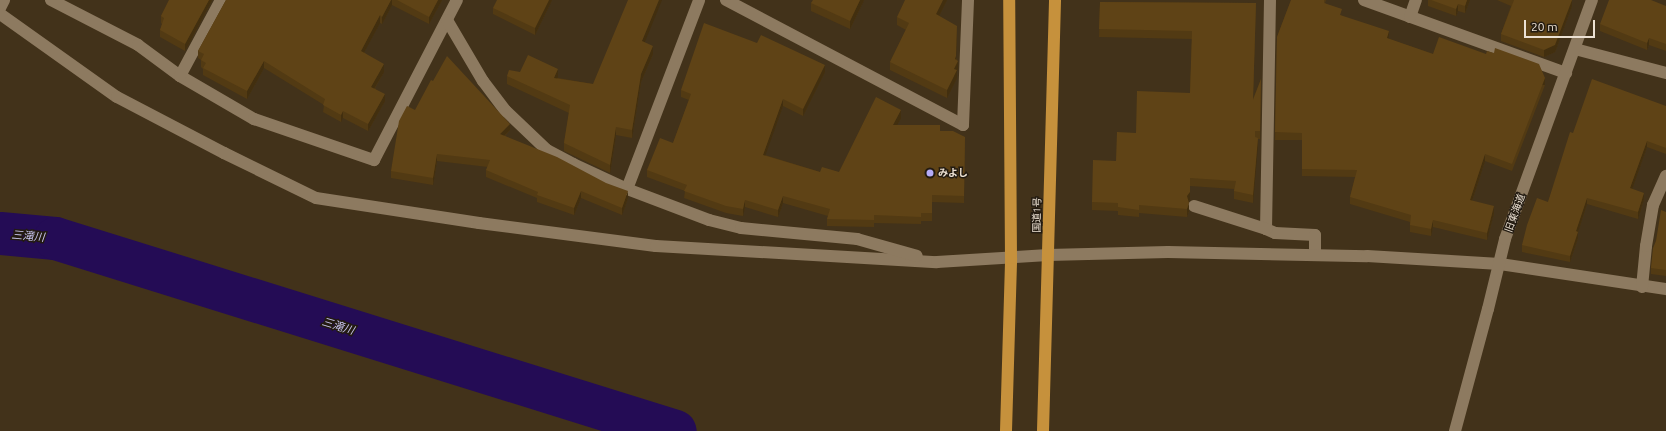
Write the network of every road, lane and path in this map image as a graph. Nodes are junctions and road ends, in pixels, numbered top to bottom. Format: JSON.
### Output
{"nodes":[{"id":1,"x":4,"y":0,"type":"edge"},
{"id":2,"x":51,"y":0,"type":"edge"},
{"id":3,"x":221,"y":0,"type":"edge"},
{"id":4,"x":458,"y":0,"type":"edge"},
{"id":5,"x":699,"y":0,"type":"edge"},
{"id":6,"x":726,"y":0,"type":"edge"},
{"id":7,"x":968,"y":0,"type":"edge"},
{"id":8,"x":1009,"y":0,"type":"edge"},
{"id":9,"x":1055,"y":0,"type":"edge"},
{"id":10,"x":1270,"y":0,"type":"edge"},
{"id":11,"x":1364,"y":0,"type":"edge"},
{"id":12,"x":1416,"y":0,"type":"edge"},
{"id":13,"x":1592,"y":0,"type":"edge"},
{"id":14,"x":0,"y":8,"type":"edge"},
{"id":15,"x":0,"y":14,"type":"edge"},
{"id":16,"x":1410,"y":17,"type":"junction"},
{"id":17,"x":447,"y":20,"type":"junction"},
{"id":18,"x":1575,"y":49,"type":"junction"},
{"id":19,"x":1566,"y":73,"type":"junction"},
{"id":20,"x":1666,"y":73,"type":"edge"},
{"id":21,"x":180,"y":76,"type":"junction"},
{"id":22,"x":1666,"y":176,"type":"edge"},
{"id":23,"x":627,"y":189,"type":"junction"},
{"id":24,"x":1194,"y":206,"type":"dead end"},
{"id":25,"x":1266,"y":229,"type":"junction"},
{"id":26,"x":1048,"y":255,"type":"junction"},
{"id":27,"x":1315,"y":255,"type":"junction"},
{"id":28,"x":1011,"y":258,"type":"junction"},
{"id":29,"x":937,"y":262,"type":"junction"},
{"id":30,"x":1500,"y":264,"type":"junction"},
{"id":31,"x":1642,"y":287,"type":"junction"},
{"id":32,"x":1666,"y":289,"type":"edge"},
{"id":33,"x":1006,"y":431,"type":"edge"},
{"id":34,"x":1042,"y":431,"type":"edge"},
{"id":35,"x":1456,"y":431,"type":"edge"}],
"edges":[{"from":1,"to":14,"type":"street"},
{"from":2,"to":21,"type":"street"},
{"from":3,"to":21,"type":"street"},
{"from":4,"to":17,"type":"street"},
{"from":5,"to":23,"type":"street"},
{"from":6,"to":7,"type":"street"},
{"from":8,"to":28,"type":"highway"},
{"from":9,"to":26,"type":"highway","name":"国道1号"},
{"from":10,"to":25,"type":"street"},
{"from":11,"to":16,"type":"street"},
{"from":12,"to":16,"type":"street"},
{"from":13,"to":18,"type":"street","name":"旧東海道"},
{"from":15,"to":29,"type":"street"},
{"from":16,"to":19,"type":"street"},
{"from":17,"to":21,"type":"street"},
{"from":17,"to":23,"type":"street"},
{"from":18,"to":19,"type":"street","name":"旧東海道"},
{"from":18,"to":20,"type":"street"},
{"from":19,"to":30,"type":"street","name":"旧東海道"},
{"from":22,"to":31,"type":"street"},
{"from":23,"to":29,"type":"street"},
{"from":24,"to":25,"type":"street"},
{"from":25,"to":27,"type":"street"},
{"from":26,"to":27,"type":"street"},
{"from":26,"to":28,"type":"street"},
{"from":26,"to":34,"type":"highway","name":"国道1号"},
{"from":27,"to":30,"type":"street"},
{"from":28,"to":29,"type":"street"},
{"from":28,"to":33,"type":"highway"},
{"from":30,"to":31,"type":"street"},
{"from":30,"to":35,"type":"street","name":"旧東海道"},
{"from":31,"to":32,"type":"street"}]}
